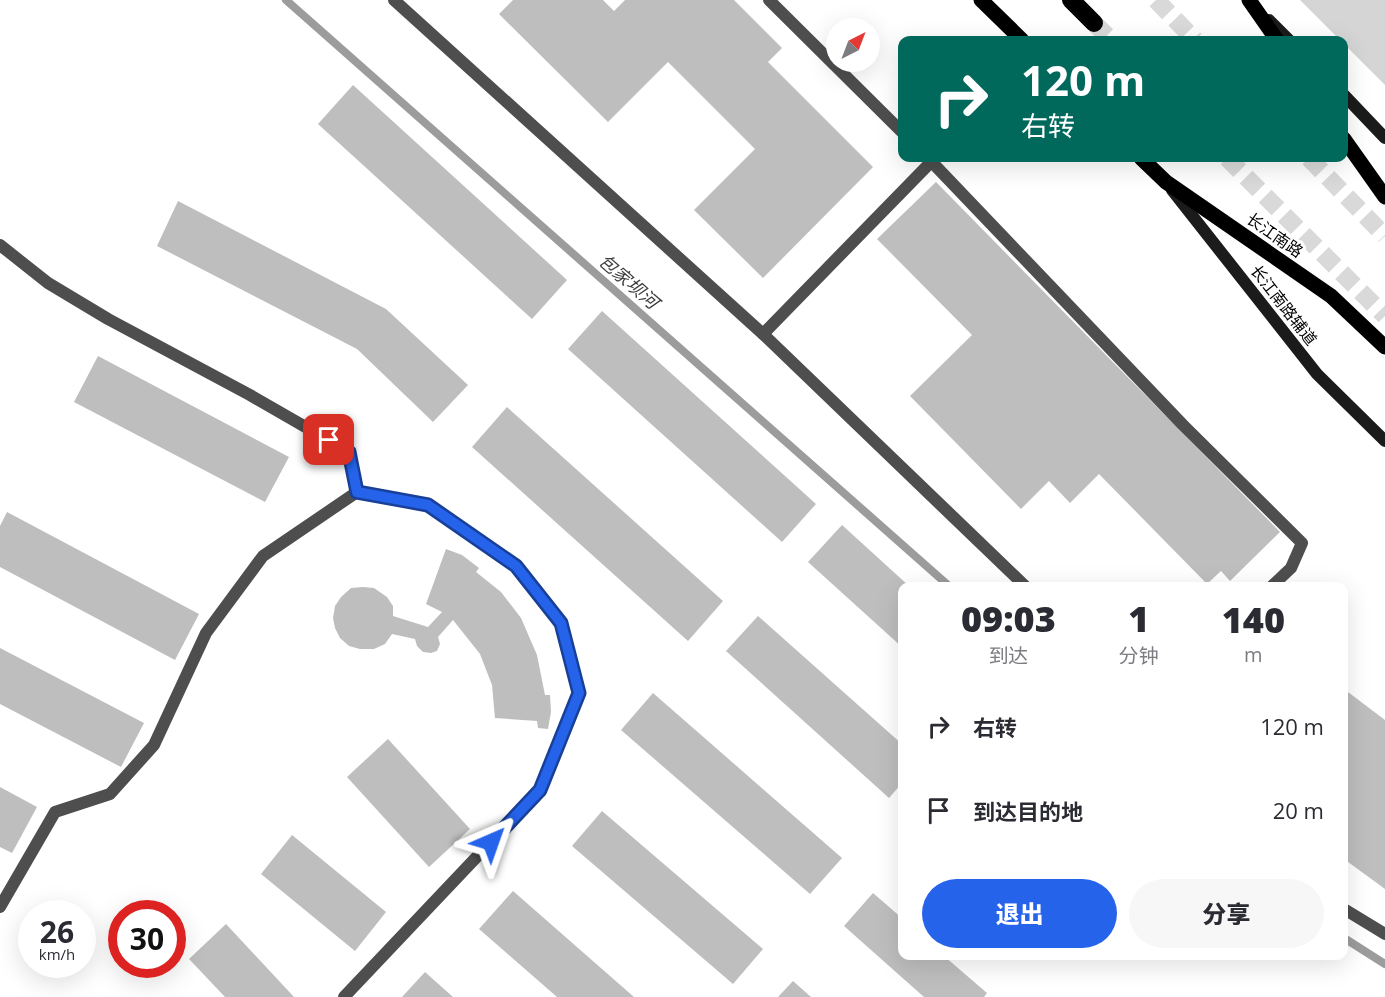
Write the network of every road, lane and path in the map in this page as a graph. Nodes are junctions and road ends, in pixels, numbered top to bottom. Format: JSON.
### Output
{"nodes":[{"id":1,"x":394,"y":0,"type":"edge"},
{"id":2,"x":769,"y":0,"type":"edge"},
{"id":3,"x":981,"y":0,"type":"edge"},
{"id":4,"x":1071,"y":0,"type":"edge"},
{"id":5,"x":1250,"y":1,"type":"edge"},
{"id":6,"x":1094,"y":23,"type":"tunnel mouth"},
{"id":7,"x":1018,"y":36,"type":"edge"},
{"id":8,"x":1274,"y":36,"type":"edge"},
{"id":9,"x":1285,"y":36,"type":"edge"},
{"id":10,"x":1348,"y":99,"type":"edge"},
{"id":11,"x":898,"y":128,"type":"edge"},
{"id":12,"x":1385,"y":138,"type":"edge"},
{"id":13,"x":1348,"y":145,"type":"edge"},
{"id":14,"x":927,"y":162,"type":"edge"},
{"id":15,"x":933,"y":162,"type":"edge"},
{"id":16,"x":1145,"y":162,"type":"edge"},
{"id":17,"x":1166,"y":182,"type":"junction"},
{"id":18,"x":1385,"y":197,"type":"edge"},
{"id":19,"x":0,"y":245,"type":"edge"},
{"id":20,"x":763,"y":334,"type":"junction"},
{"id":21,"x":1385,"y":347,"type":"edge"},
{"id":22,"x":1385,"y":441,"type":"edge"},
{"id":23,"x":357,"y":492,"type":"junction"},
{"id":24,"x":1021,"y":582,"type":"edge"},
{"id":25,"x":1276,"y":582,"type":"edge"},
{"id":26,"x":0,"y":907,"type":"edge"},
{"id":27,"x":1348,"y":911,"type":"edge"},
{"id":28,"x":1385,"y":934,"type":"edge"},
{"id":29,"x":344,"y":997,"type":"edge"}],
"edges":[{"from":1,"to":20,"type":"street"},
{"from":2,"to":11,"type":"street"},
{"from":3,"to":7,"type":"main road"},
{"from":4,"to":6,"type":"highway"},
{"from":5,"to":8,"type":"main road"},
{"from":5,"to":9,"type":"street"},
{"from":10,"to":12,"type":"street"},
{"from":13,"to":18,"type":"main road"},
{"from":14,"to":20,"type":"street"},
{"from":15,"to":25,"type":"street"},
{"from":16,"to":17,"type":"main road","name":"长江南路"},
{"from":17,"to":21,"type":"main road","name":"长江南路"},
{"from":17,"to":22,"type":"street","name":"长江南路辅道"},
{"from":19,"to":23,"type":"street"},
{"from":20,"to":24,"type":"street"},
{"from":23,"to":26,"type":"street"},
{"from":23,"to":29,"type":"street"},
{"from":27,"to":28,"type":"street"}]}
